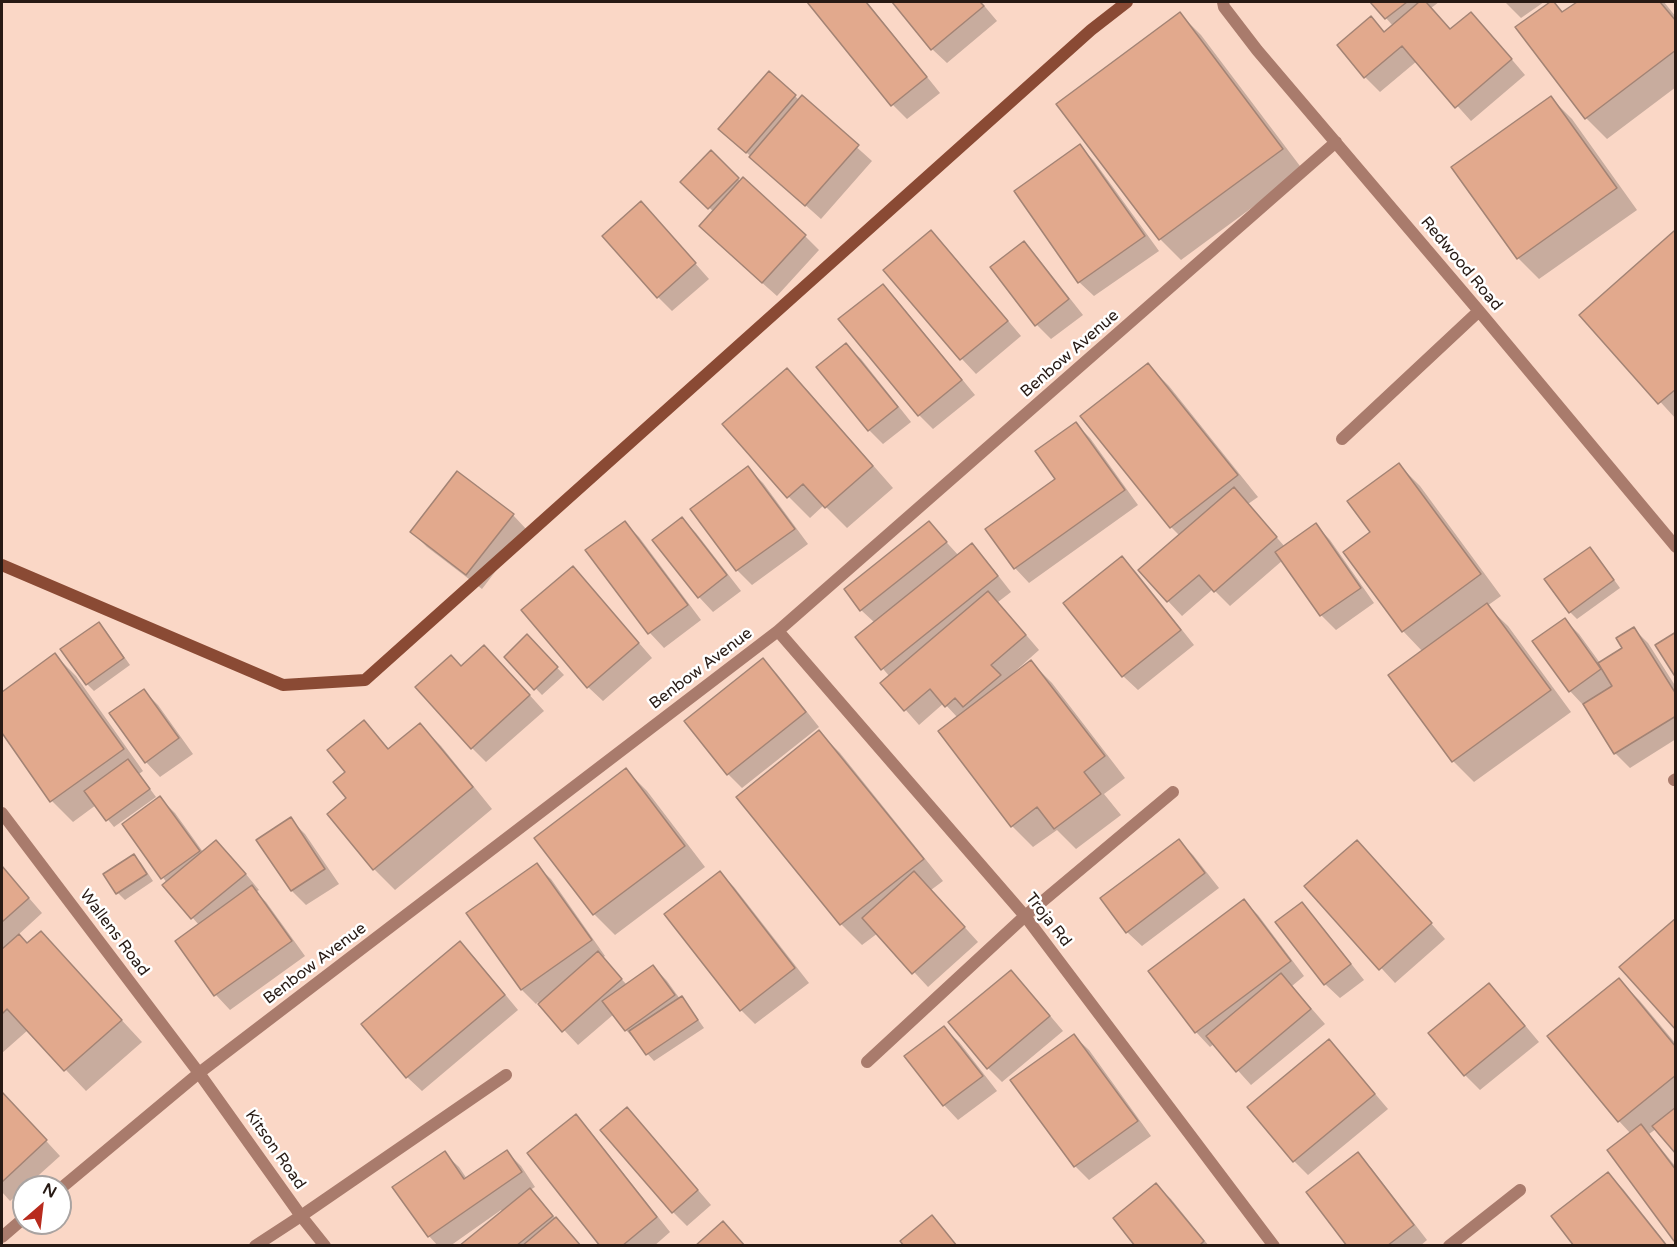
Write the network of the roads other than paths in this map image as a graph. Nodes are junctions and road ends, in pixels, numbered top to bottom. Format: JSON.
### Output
{"nodes":[{"id":1,"x":1126,"y":2,"type":"edge"},
{"id":2,"x":1223,"y":2,"type":"edge"},
{"id":3,"x":1336,"y":142,"type":"junction"},
{"id":4,"x":1479,"y":311,"type":"junction"},
{"id":5,"x":1342,"y":440,"type":"dead end"},
{"id":6,"x":1676,"y":547,"type":"edge"},
{"id":7,"x":2,"y":565,"type":"edge"},
{"id":8,"x":778,"y":631,"type":"junction"},
{"id":9,"x":1173,"y":792,"type":"dead end"},
{"id":10,"x":2,"y":813,"type":"edge"},
{"id":11,"x":1025,"y":916,"type":"junction"},
{"id":12,"x":867,"y":1062,"type":"dead end"},
{"id":13,"x":200,"y":1073,"type":"junction"},
{"id":14,"x":506,"y":1075,"type":"dead end"},
{"id":15,"x":72,"y":1179,"type":"edge"},
{"id":16,"x":1520,"y":1190,"type":"dead end"},
{"id":17,"x":301,"y":1216,"type":"junction"},
{"id":18,"x":255,"y":1245,"type":"edge"},
{"id":19,"x":325,"y":1245,"type":"edge"},
{"id":20,"x":1274,"y":1245,"type":"edge"},
{"id":21,"x":1449,"y":1245,"type":"edge"}],
"edges":[{"from":1,"to":7,"type":"street"},
{"from":2,"to":3,"type":"street","name":"Redwood Road"},
{"from":3,"to":4,"type":"street","name":"Redwood Road"},
{"from":3,"to":8,"type":"street","name":"Benbow Avenue"},
{"from":4,"to":5,"type":"street"},
{"from":4,"to":6,"type":"street","name":"Redwood Road"},
{"from":8,"to":11,"type":"street","name":"Troja Rd"},
{"from":8,"to":13,"type":"street","name":"Benbow Avenue"},
{"from":9,"to":11,"type":"street"},
{"from":10,"to":13,"type":"street","name":"Wallens Road"},
{"from":11,"to":12,"type":"street"},
{"from":11,"to":20,"type":"street","name":"Troja Rd"},
{"from":13,"to":15,"type":"street","name":"Benbow Avenue"},
{"from":13,"to":17,"type":"street","name":"Kitson Road"},
{"from":14,"to":17,"type":"street"},
{"from":16,"to":21,"type":"street"},
{"from":17,"to":18,"type":"street"},
{"from":17,"to":19,"type":"street","name":"Kitson Road"}]}
